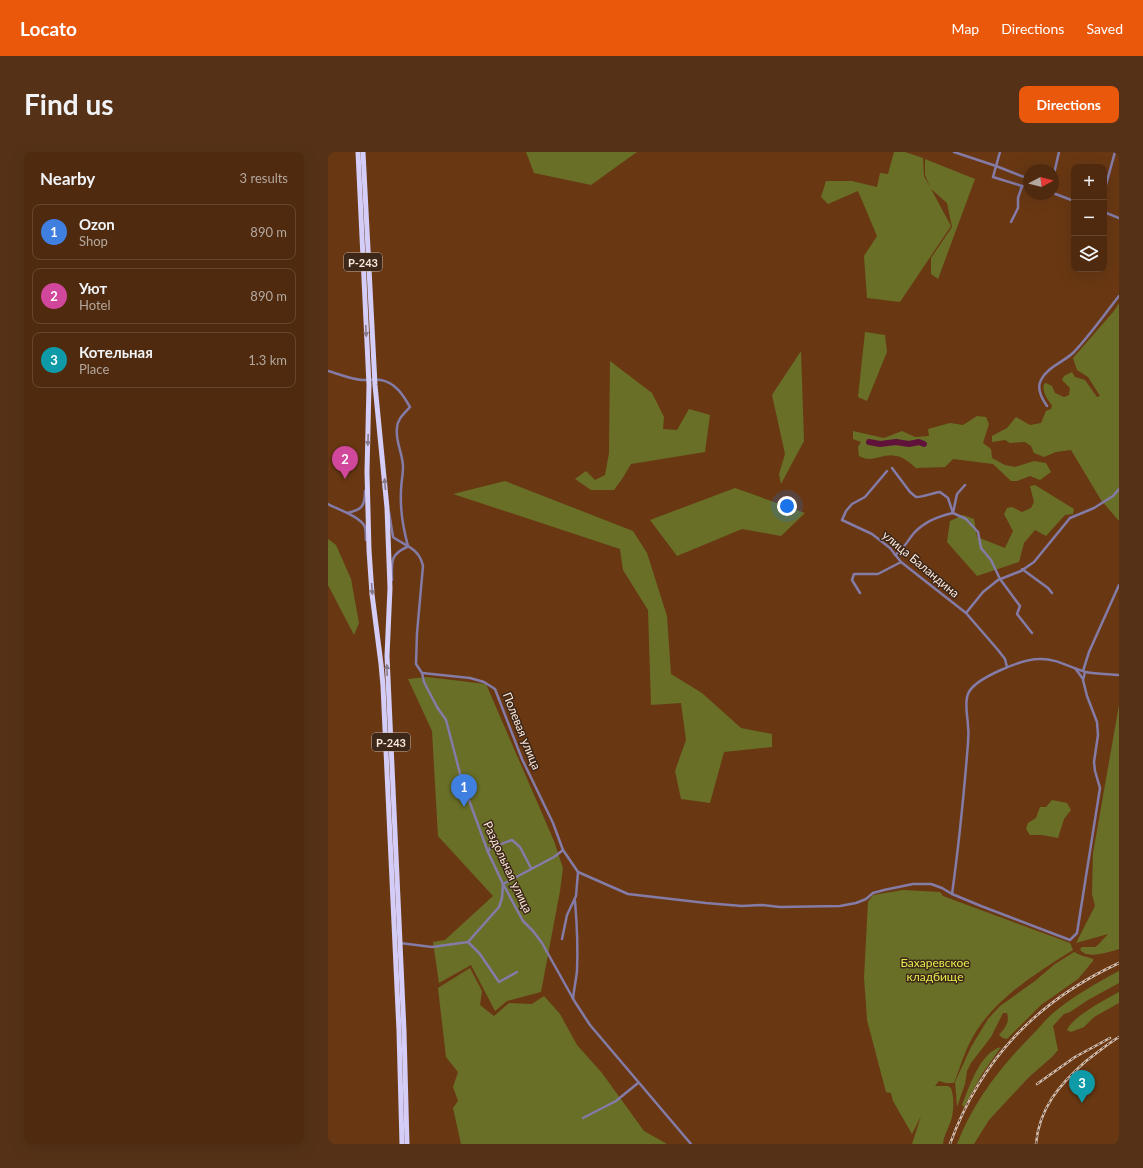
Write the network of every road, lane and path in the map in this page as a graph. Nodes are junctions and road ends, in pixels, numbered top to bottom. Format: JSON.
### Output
{"nodes":[{"id":1,"x":358,"y":152,"type":"edge"},
{"id":2,"x":363,"y":152,"type":"edge"},
{"id":3,"x":954,"y":152,"type":"edge"},
{"id":4,"x":1000,"y":152,"type":"edge"},
{"id":5,"x":1060,"y":152,"type":"edge"},
{"id":6,"x":1114,"y":152,"type":"edge"},
{"id":7,"x":1119,"y":154,"type":"edge"},
{"id":8,"x":1057,"y":164,"type":"edge"},
{"id":9,"x":996,"y":166,"type":"junction"},
{"id":10,"x":1023,"y":177,"type":"edge"},
{"id":11,"x":1107,"y":180,"type":"edge"},
{"id":12,"x":1022,"y":186,"type":"joint"},
{"id":13,"x":1059,"y":195,"type":"edge"},
{"id":14,"x":1071,"y":199,"type":"edge"},
{"id":15,"x":1107,"y":213,"type":"edge"},
{"id":16,"x":1119,"y":218,"type":"edge"},
{"id":17,"x":1011,"y":222,"type":"dead end"},
{"id":18,"x":1119,"y":296,"type":"edge"},
{"id":19,"x":328,"y":371,"type":"edge"},
{"id":20,"x":371,"y":373,"type":"junction"},
{"id":21,"x":372,"y":385,"type":"junction"},
{"id":22,"x":1047,"y":406,"type":"dead end"},
{"id":23,"x":892,"y":468,"type":"dead end"},
{"id":24,"x":887,"y":471,"type":"dead end"},
{"id":25,"x":367,"y":472,"type":"junction"},
{"id":26,"x":965,"y":485,"type":"dead end"},
{"id":27,"x":1119,"y":490,"type":"edge"},
{"id":28,"x":328,"y":504,"type":"edge"},
{"id":29,"x":387,"y":508,"type":"junction"},
{"id":30,"x":347,"y":513,"type":"junction"},
{"id":31,"x":953,"y":513,"type":"junction"},
{"id":32,"x":408,"y":546,"type":"junction"},
{"id":33,"x":369,"y":550,"type":"junction"},
{"id":34,"x":895,"y":555,"type":"junction"},
{"id":35,"x":901,"y":562,"type":"junction"},
{"id":36,"x":1022,"y":569,"type":"junction"},
{"id":37,"x":1000,"y":579,"type":"junction"},
{"id":38,"x":1119,"y":585,"type":"edge"},
{"id":39,"x":390,"y":588,"type":"junction"},
{"id":40,"x":860,"y":593,"type":"dead end"},
{"id":41,"x":1052,"y":593,"type":"dead end"},
{"id":42,"x":966,"y":613,"type":"junction"},
{"id":43,"x":1032,"y":633,"type":"dead end"},
{"id":44,"x":1007,"y":666,"type":"junction"},
{"id":45,"x":1075,"y":668,"type":"junction"},
{"id":46,"x":1084,"y":671,"type":"junction"},
{"id":47,"x":422,"y":673,"type":"junction"},
{"id":48,"x":1119,"y":675,"type":"edge"},
{"id":49,"x":1083,"y":680,"type":"junction"},
{"id":50,"x":563,"y":850,"type":"junction"},
{"id":51,"x":488,"y":852,"type":"junction"},
{"id":52,"x":531,"y":868,"type":"junction"},
{"id":53,"x":578,"y":872,"type":"junction"},
{"id":54,"x":503,"y":884,"type":"junction"},
{"id":55,"x":952,"y":894,"type":"junction"},
{"id":56,"x":574,"y":901,"type":"junction"},
{"id":57,"x":562,"y":939,"type":"dead end"},
{"id":58,"x":468,"y":942,"type":"junction"},
{"id":59,"x":400,"y":943,"type":"junction"},
{"id":60,"x":517,"y":972,"type":"dead end"},
{"id":61,"x":573,"y":1000,"type":"junction"},
{"id":62,"x":638,"y":1083,"type":"junction"},
{"id":63,"x":583,"y":1118,"type":"dead end"},
{"id":64,"x":402,"y":1144,"type":"edge"},
{"id":65,"x":407,"y":1144,"type":"edge"},
{"id":66,"x":691,"y":1144,"type":"edge"}],
"edges":[{"from":1,"to":20,"type":"highway","number":"Р-243","one_way":true},
{"from":2,"to":20,"type":"highway","number":"Р-243"},
{"from":3,"to":9,"type":"street"},
{"from":4,"to":9,"type":"street"},
{"from":5,"to":8,"type":"street"},
{"from":6,"to":7,"type":"street"},
{"from":6,"to":11,"type":"street"},
{"from":9,"to":10,"type":"street"},
{"from":9,"to":12,"type":"street"},
{"from":12,"to":17,"type":"street"},
{"from":13,"to":14,"type":"street"},
{"from":15,"to":16,"type":"street"},
{"from":18,"to":22,"type":"street"},
{"from":19,"to":32,"type":"street"},
{"from":20,"to":21,"type":"highway","number":"Р-243"},
{"from":21,"to":25,"type":"highway","number":"Р-243","one_way":true},
{"from":29,"to":21,"type":"highway","number":"Р-243","one_way":true},
{"from":23,"to":31,"type":"street"},
{"from":24,"to":34,"type":"street","name":"улица Баландина"},
{"from":25,"to":30,"type":"street"},
{"from":25,"to":33,"type":"highway","number":"Р-243"},
{"from":26,"to":31,"type":"street"},
{"from":27,"to":36,"type":"street"},
{"from":28,"to":30,"type":"street"},
{"from":29,"to":32,"type":"street","name":"Раздольная улица"},
{"from":29,"to":39,"type":"highway","number":"Р-243"},
{"from":30,"to":33,"type":"street"},
{"from":31,"to":34,"type":"street"},
{"from":31,"to":37,"type":"street"},
{"from":32,"to":39,"type":"street"},
{"from":32,"to":47,"type":"street","name":"Раздольная улица"},
{"from":33,"to":64,"type":"highway","number":"Р-243","one_way":true},
{"from":34,"to":35,"type":"street","name":"улица Баландина"},
{"from":35,"to":40,"type":"street"},
{"from":35,"to":42,"type":"street","name":"улица Баландина"},
{"from":36,"to":37,"type":"street"},
{"from":36,"to":41,"type":"street"},
{"from":37,"to":42,"type":"street"},
{"from":37,"to":43,"type":"street"},
{"from":38,"to":46,"type":"street"},
{"from":59,"to":39,"type":"highway","number":"Р-243","one_way":true},
{"from":42,"to":44,"type":"street","name":"улица Баландина"},
{"from":44,"to":45,"type":"street"},
{"from":44,"to":55,"type":"street"},
{"from":45,"to":46,"type":"street"},
{"from":45,"to":49,"type":"street"},
{"from":46,"to":48,"type":"street"},
{"from":46,"to":49,"type":"street"},
{"from":47,"to":50,"type":"street","name":"Полевая улица"},
{"from":47,"to":51,"type":"street","name":"Раздольная улица"},
{"from":49,"to":55,"type":"street"},
{"from":50,"to":52,"type":"street"},
{"from":50,"to":53,"type":"street","name":"Полевая улица"},
{"from":51,"to":52,"type":"street"},
{"from":51,"to":54,"type":"street","name":"Раздольная улица"},
{"from":52,"to":54,"type":"street"},
{"from":53,"to":55,"type":"street"},
{"from":53,"to":56,"type":"street"},
{"from":54,"to":58,"type":"street"},
{"from":54,"to":61,"type":"street","name":"Раздольная улица"},
{"from":56,"to":57,"type":"street"},
{"from":56,"to":61,"type":"street"},
{"from":58,"to":59,"type":"street"},
{"from":58,"to":60,"type":"street"},
{"from":59,"to":65,"type":"highway","number":"Р-243"},
{"from":61,"to":62,"type":"street","name":"Раздольная улица"},
{"from":62,"to":63,"type":"street"},
{"from":62,"to":66,"type":"street","name":"Раздольная улица"}]}
